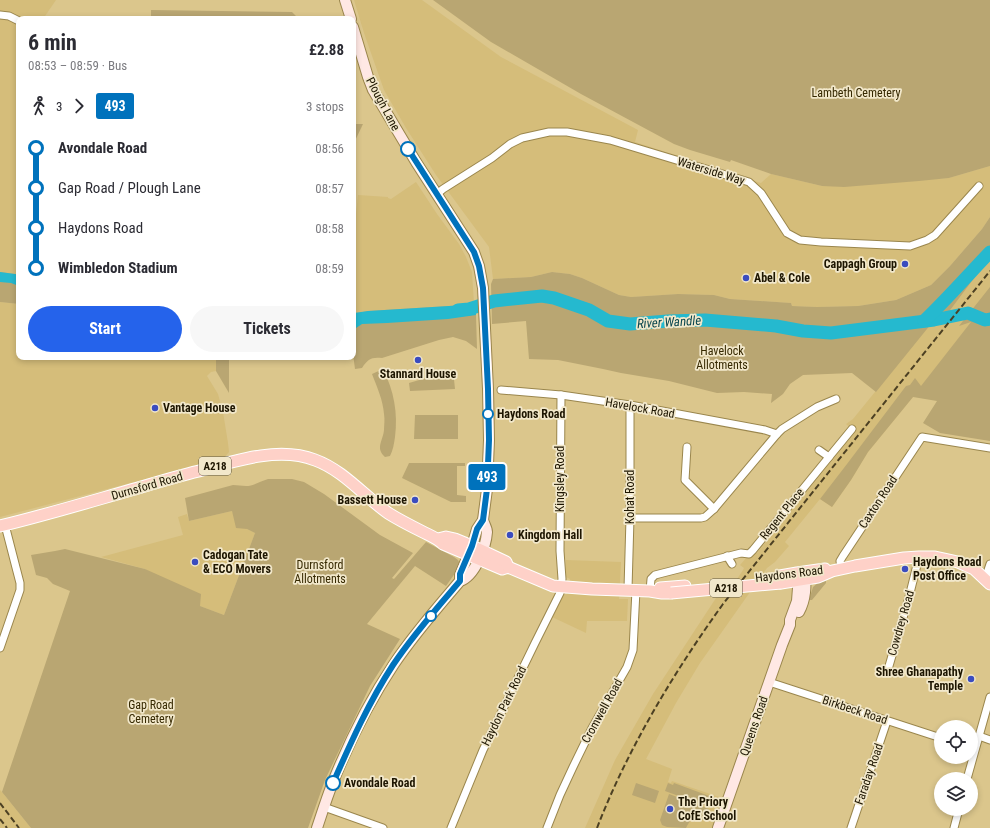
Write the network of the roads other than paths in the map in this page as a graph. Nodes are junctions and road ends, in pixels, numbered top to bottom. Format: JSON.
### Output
{"nodes":[{"id":1,"x":345,"y":0,"type":"edge"},
{"id":2,"x":0,"y":15,"type":"edge"},
{"id":3,"x":350,"y":16,"type":"edge"},
{"id":4,"x":16,"y":19,"type":"edge"},
{"id":5,"x":356,"y":37,"type":"edge"},
{"id":6,"x":979,"y":186,"type":"dead end"},
{"id":7,"x":437,"y":194,"type":"junction"},
{"id":8,"x":501,"y":390,"type":"dead end"},
{"id":9,"x":561,"y":395,"type":"junction"},
{"id":10,"x":836,"y":399,"type":"dead end"},
{"id":11,"x":630,"y":405,"type":"junction"},
{"id":12,"x":852,"y":429,"type":"dead end"},
{"id":13,"x":777,"y":434,"type":"junction"},
{"id":14,"x":687,"y":448,"type":"dead end"},
{"id":15,"x":990,"y":448,"type":"edge"},
{"id":16,"x":819,"y":450,"type":"dead end"},
{"id":17,"x":829,"y":457,"type":"junction"},
{"id":18,"x":714,"y":509,"type":"junction"},
{"id":19,"x":630,"y":518,"type":"junction"},
{"id":20,"x":2,"y":525,"type":"edge"},
{"id":21,"x":475,"y":553,"type":"junction"},
{"id":22,"x":727,"y":556,"type":"junction"},
{"id":23,"x":919,"y":557,"type":"junction"},
{"id":24,"x":732,"y":564,"type":"dead end"},
{"id":25,"x":990,"y":564,"type":"edge"},
{"id":26,"x":837,"y":570,"type":"junction"},
{"id":27,"x":801,"y":576,"type":"junction"},
{"id":28,"x":987,"y":580,"type":"edge"},
{"id":29,"x":561,"y":586,"type":"junction"},
{"id":30,"x":632,"y":590,"type":"junction"},
{"id":31,"x":650,"y":591,"type":"junction"},
{"id":32,"x":0,"y":648,"type":"edge"},
{"id":33,"x":889,"y":666,"type":"dead end"},
{"id":34,"x":769,"y":682,"type":"junction"},
{"id":35,"x":990,"y":697,"type":"edge"},
{"id":36,"x":887,"y":721,"type":"junction"},
{"id":37,"x":934,"y":736,"type":"edge"},
{"id":38,"x":979,"y":736,"type":"joint"},
{"id":39,"x":990,"y":740,"type":"edge"},
{"id":40,"x":324,"y":807,"type":"junction"},
{"id":41,"x":957,"y":816,"type":"edge"},
{"id":42,"x":317,"y":828,"type":"edge"},
{"id":43,"x":383,"y":828,"type":"edge"},
{"id":44,"x":451,"y":828,"type":"edge"},
{"id":45,"x":547,"y":828,"type":"edge"},
{"id":46,"x":718,"y":828,"type":"edge"},
{"id":47,"x":851,"y":828,"type":"edge"},
{"id":48,"x":954,"y":828,"type":"edge"}],
"edges":[{"from":1,"to":3,"type":"main road"},
{"from":2,"to":4,"type":"street"},
{"from":5,"to":7,"type":"main road","name":"Plough Lane"},
{"from":6,"to":7,"type":"street","name":"Waterside Way"},
{"from":7,"to":21,"type":"main road","name":"Plough Lane"},
{"from":8,"to":9,"type":"street","name":"Havelock Road"},
{"from":9,"to":11,"type":"street","name":"Havelock Road"},
{"from":9,"to":29,"type":"street","name":"Kingsley Road"},
{"from":10,"to":13,"type":"street"},
{"from":11,"to":13,"type":"street","name":"Havelock Road"},
{"from":11,"to":19,"type":"street","name":"Kohat Road"},
{"from":12,"to":17,"type":"street","name":"Regent Place"},
{"from":13,"to":18,"type":"street"},
{"from":14,"to":18,"type":"street"},
{"from":15,"to":26,"type":"street","name":"Caxton Road"},
{"from":16,"to":17,"type":"street"},
{"from":17,"to":22,"type":"street","name":"Regent Place"},
{"from":18,"to":19,"type":"street"},
{"from":19,"to":30,"type":"street","name":"Kohat Road"},
{"from":20,"to":21,"type":"main road","name":"Durnsford Road","number":"A218"},
{"from":20,"to":32,"type":"street"},
{"from":21,"to":29,"type":"main road","name":"Haydons Road","number":"A218"},
{"from":21,"to":40,"type":"main road","name":"Plough Lane"},
{"from":22,"to":24,"type":"street"},
{"from":22,"to":31,"type":"street","name":"Regent Place"},
{"from":23,"to":26,"type":"main road","name":"Haydons Road","number":"A218"},
{"from":23,"to":28,"type":"main road","name":"Haydons Road","number":"A218"},
{"from":23,"to":33,"type":"street","name":"Cowdrey Road"},
{"from":25,"to":28,"type":"street"},
{"from":26,"to":27,"type":"main road","name":"Haydons Road","number":"A218"},
{"from":27,"to":31,"type":"main road","name":"Haydons Road","number":"A218"},
{"from":27,"to":34,"type":"main road","name":"Queens Road"},
{"from":29,"to":30,"type":"main road","name":"Haydons Road","number":"A218"},
{"from":29,"to":44,"type":"street","name":"Haydon Park Road"},
{"from":30,"to":31,"type":"main road","name":"Haydons Road","number":"A218"},
{"from":30,"to":45,"type":"street","name":"Cromwell Road"},
{"from":34,"to":36,"type":"street","name":"Birkbeck Road"},
{"from":34,"to":46,"type":"main road","name":"Queens Road"},
{"from":35,"to":38,"type":"street"},
{"from":36,"to":37,"type":"street","name":"Birkbeck Road"},
{"from":36,"to":47,"type":"street","name":"Faraday Road"},
{"from":38,"to":39,"type":"street"},
{"from":40,"to":42,"type":"main road"},
{"from":40,"to":43,"type":"street"},
{"from":41,"to":48,"type":"street"}]}
